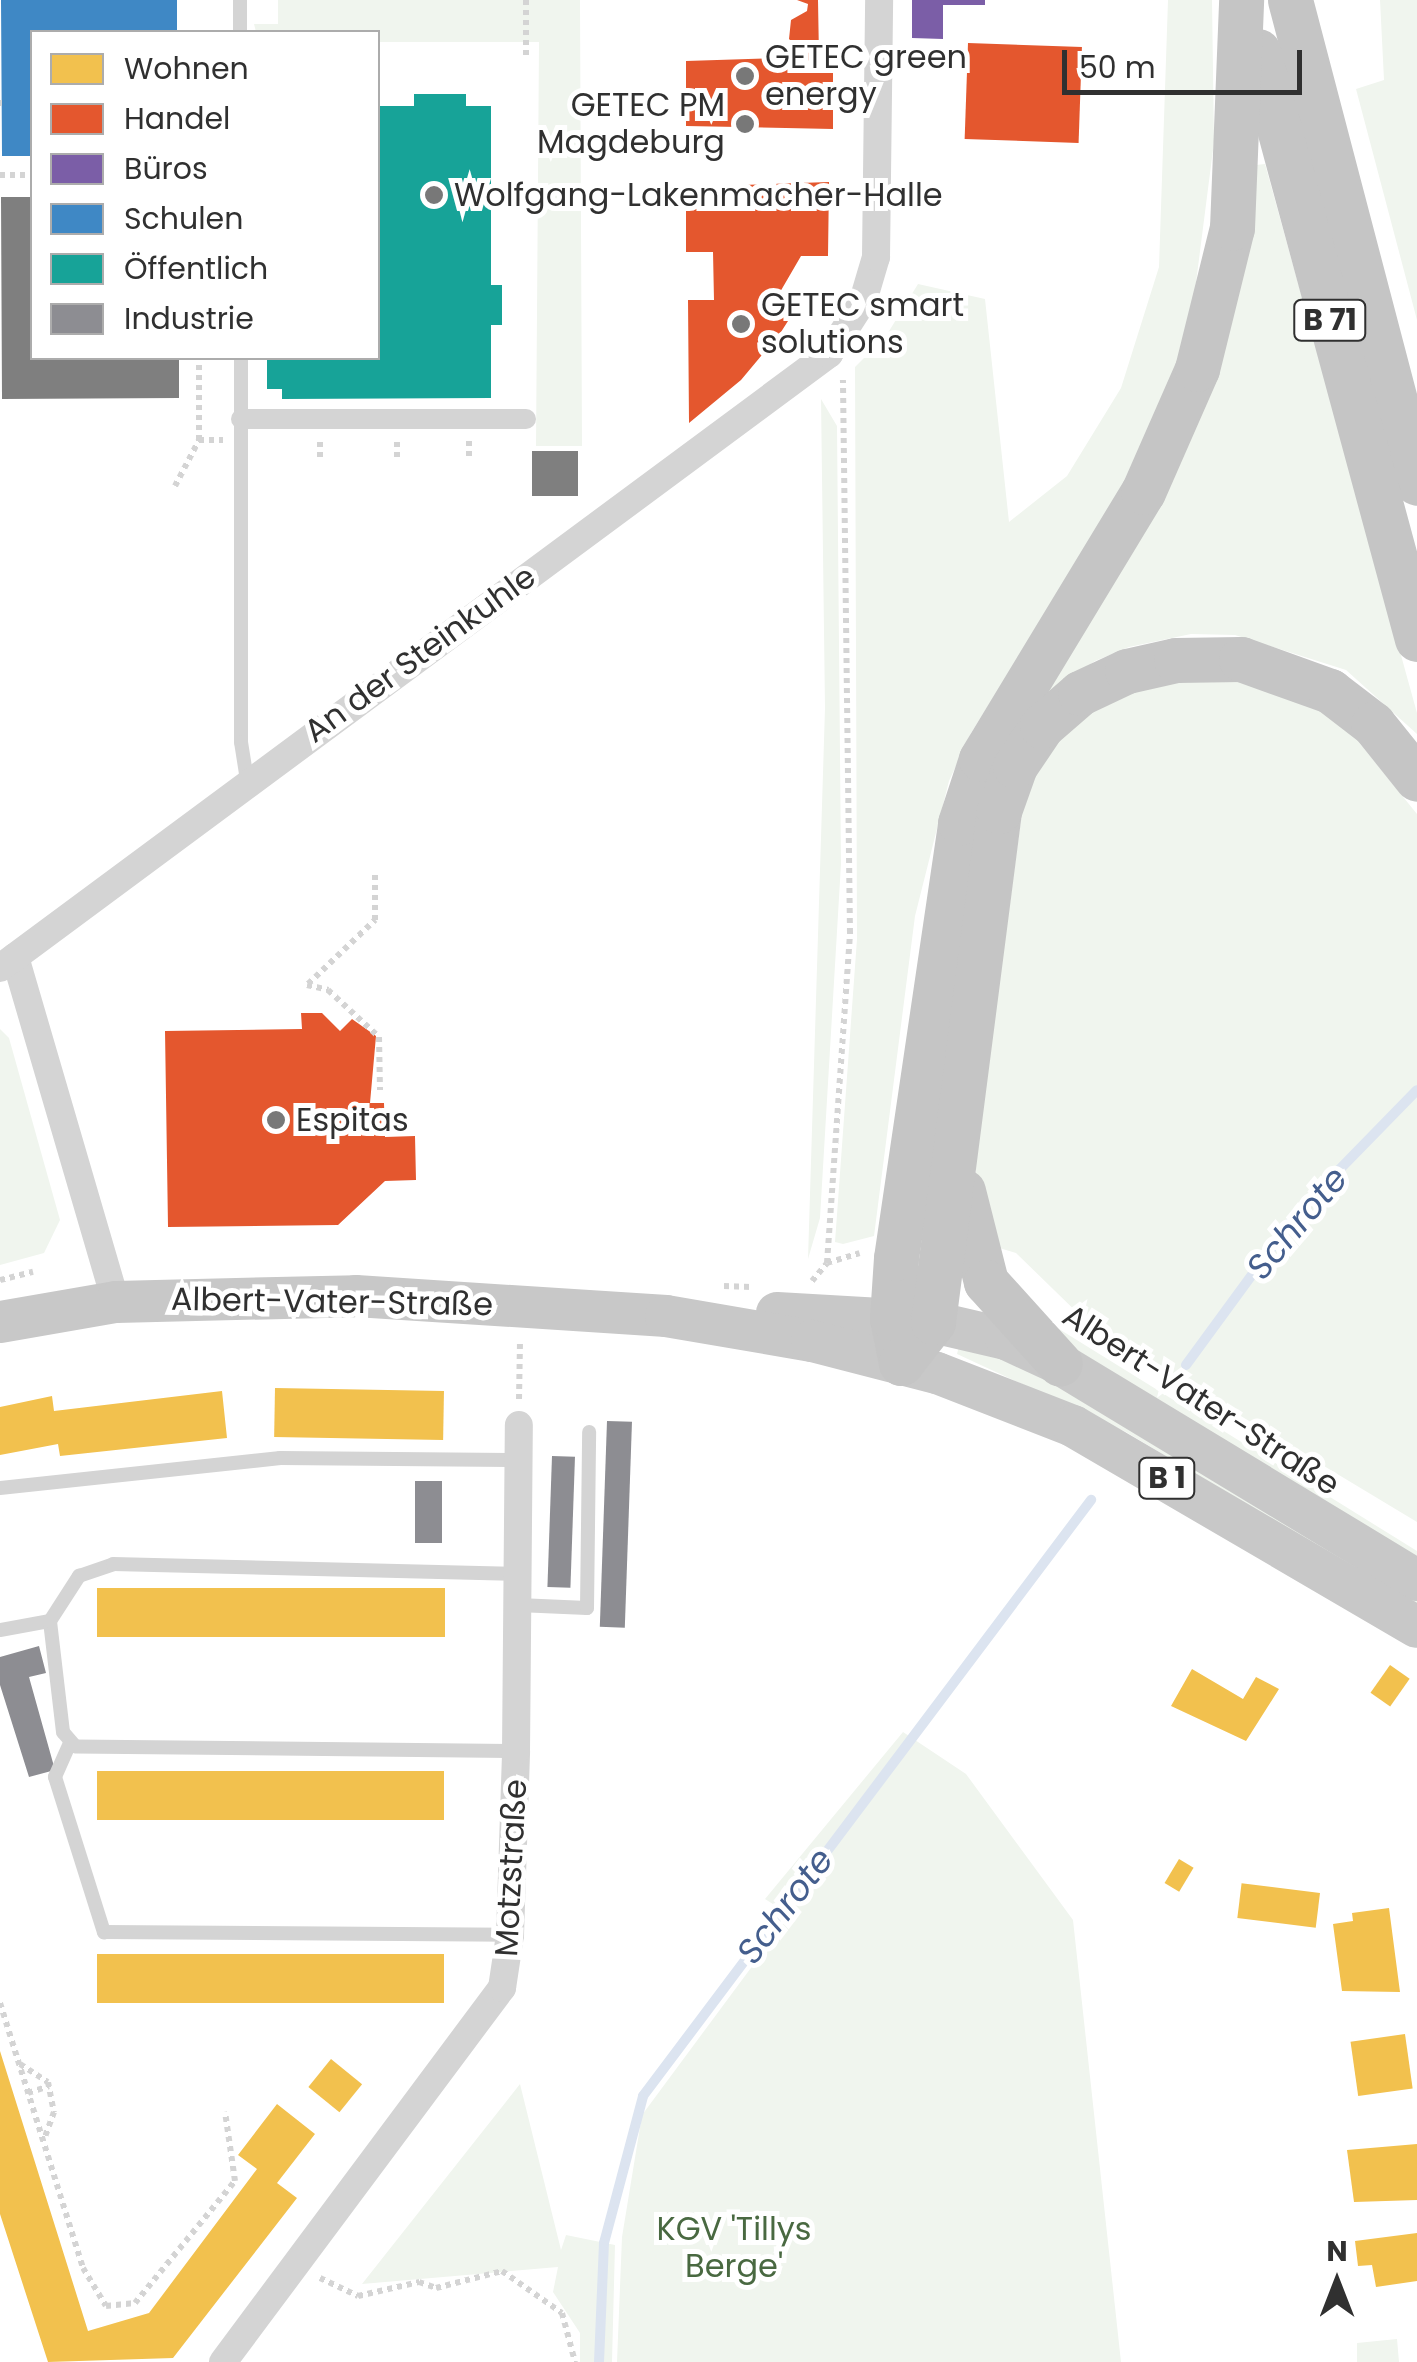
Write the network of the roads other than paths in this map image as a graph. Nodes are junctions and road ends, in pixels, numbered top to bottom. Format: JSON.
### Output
{"nodes":[{"id":1,"x":240,"y":0,"type":"edge"},
{"id":2,"x":878,"y":0,"type":"edge"},
{"id":3,"x":1244,"y":0,"type":"edge"},
{"id":4,"x":1290,"y":0,"type":"edge"},
{"id":5,"x":240,"y":30,"type":"edge"},
{"id":6,"x":241,"y":360,"type":"edge"},
{"id":7,"x":1396,"y":403,"type":"junction"},
{"id":8,"x":242,"y":419,"type":"junction"},
{"id":9,"x":526,"y":419,"type":"dead end"},
{"id":10,"x":1417,"y":450,"type":"edge"},
{"id":11,"x":1417,"y":482,"type":"edge"},
{"id":12,"x":1417,"y":639,"type":"edge"},
{"id":13,"x":1417,"y":779,"type":"edge"},
{"id":14,"x":248,"y":780,"type":"junction"},
{"id":15,"x":7,"y":962,"type":"edge"},
{"id":16,"x":956,"y":1140,"type":"junction"},
{"id":17,"x":116,"y":1302,"type":"junction"},
{"id":18,"x":666,"y":1316,"type":"junction"},
{"id":19,"x":912,"y":1320,"type":"junction"},
{"id":20,"x":0,"y":1322,"type":"edge"},
{"id":21,"x":1068,"y":1343,"type":"junction"},
{"id":22,"x":902,"y":1363,"type":"junction"},
{"id":23,"x":519,"y":1425,"type":"road end"},
{"id":24,"x":589,"y":1432,"type":"dead end"},
{"id":25,"x":519,"y":1460,"type":"junction"},
{"id":26,"x":0,"y":1488,"type":"edge"},
{"id":27,"x":518,"y":1574,"type":"junction"},
{"id":28,"x":1417,"y":1580,"type":"edge"},
{"id":29,"x":518,"y":1605,"type":"junction"},
{"id":30,"x":50,"y":1621,"type":"junction"},
{"id":31,"x":1417,"y":1627,"type":"edge"},
{"id":32,"x":0,"y":1630,"type":"edge"},
{"id":33,"x":70,"y":1744,"type":"junction"},
{"id":34,"x":516,"y":1752,"type":"junction"},
{"id":35,"x":510,"y":1935,"type":"junction"},
{"id":36,"x":224,"y":2362,"type":"edge"}],
"edges":[{"from":1,"to":5,"type":"lane"},
{"from":2,"to":14,"type":"street","name":"An der Steinkuhle"},
{"from":3,"to":12,"type":"highway","number":"B 71"},
{"from":3,"to":19,"type":"highway"},
{"from":4,"to":7,"type":"highway","number":"B 71"},
{"from":6,"to":8,"type":"lane"},
{"from":7,"to":10,"type":"highway"},
{"from":7,"to":11,"type":"highway","number":"B 71"},
{"from":8,"to":9,"type":"street"},
{"from":8,"to":14,"type":"lane"},
{"from":13,"to":16,"type":"highway"},
{"from":14,"to":15,"type":"street","name":"An der Steinkuhle"},
{"from":15,"to":17,"type":"street","name":"An der Steinkuhle"},
{"from":16,"to":19,"type":"highway"},
{"from":16,"to":21,"type":"highway"},
{"from":17,"to":18,"type":"main road","name":"Albert-Vater-Straße","number":"B 1"},
{"from":17,"to":20,"type":"main road","name":"Albert-Vater-Straße","number":"B 1"},
{"from":18,"to":19,"type":"main road","name":"Albert-Vater-Straße","number":"B 1"},
{"from":18,"to":22,"type":"main road","name":"Albert-Vater-Straße","number":"B 1"},
{"from":19,"to":21,"type":"main road","name":"Albert-Vater-Straße","number":"B 1"},
{"from":19,"to":22,"type":"highway"},
{"from":21,"to":28,"type":"main road","name":"Albert-Vater-Straße","number":"B 1"},
{"from":22,"to":31,"type":"main road","name":"Albert-Vater-Straße","number":"B 1"},
{"from":23,"to":25,"type":"street","name":"Motzstraße"},
{"from":24,"to":29,"type":"lane"},
{"from":25,"to":26,"type":"lane"},
{"from":25,"to":27,"type":"street","name":"Motzstraße"},
{"from":27,"to":29,"type":"street","name":"Motzstraße"},
{"from":27,"to":30,"type":"lane"},
{"from":29,"to":34,"type":"street","name":"Motzstraße"},
{"from":30,"to":32,"type":"lane"},
{"from":30,"to":33,"type":"lane"},
{"from":33,"to":34,"type":"lane"},
{"from":33,"to":35,"type":"lane"},
{"from":34,"to":35,"type":"street","name":"Motzstraße"},
{"from":35,"to":36,"type":"street","name":"Motzstraße"}]}
